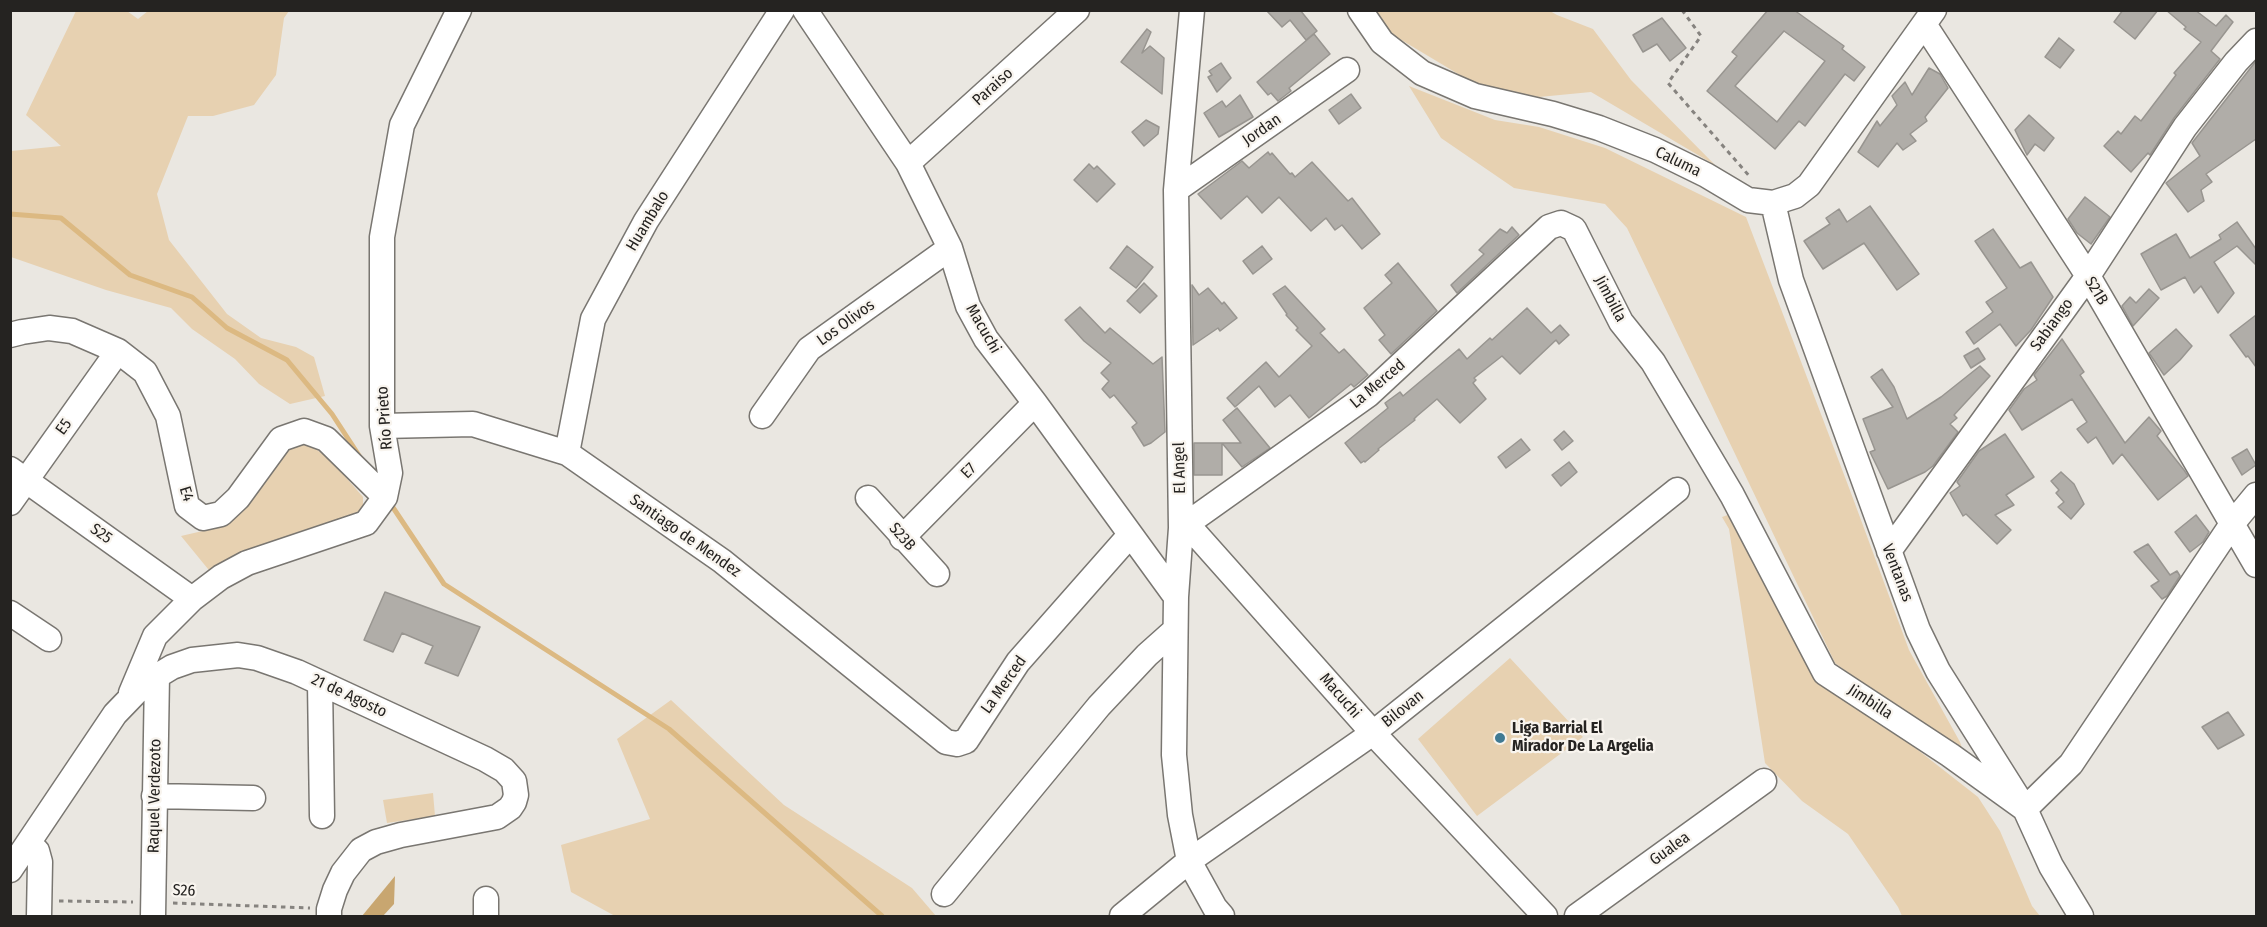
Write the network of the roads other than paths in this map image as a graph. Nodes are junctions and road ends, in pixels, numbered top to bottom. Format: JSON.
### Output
{"nodes":[{"id":1,"x":459,"y":10,"type":"edge"},
{"id":2,"x":782,"y":10,"type":"edge"},
{"id":3,"x":805,"y":10,"type":"edge"},
{"id":4,"x":1077,"y":10,"type":"edge"},
{"id":5,"x":1192,"y":10,"type":"edge"},
{"id":6,"x":1360,"y":10,"type":"edge"},
{"id":7,"x":1929,"y":17,"type":"edge"},
{"id":8,"x":2256,"y":41,"type":"edge"},
{"id":9,"x":1347,"y":70,"type":"dead end"},
{"id":10,"x":908,"y":163,"type":"junction"},
{"id":11,"x":1176,"y":190,"type":"junction"},
{"id":12,"x":1773,"y":203,"type":"junction"},
{"id":13,"x":1561,"y":224,"type":"joint"},
{"id":14,"x":951,"y":248,"type":"junction"},
{"id":15,"x":2088,"y":276,"type":"junction"},
{"id":16,"x":10,"y":335,"type":"edge"},
{"id":17,"x":118,"y":351,"type":"junction"},
{"id":18,"x":1035,"y":403,"type":"junction"},
{"id":19,"x":762,"y":416,"type":"dead end"},
{"id":20,"x":382,"y":426,"type":"junction"},
{"id":21,"x":567,"y":453,"type":"junction"},
{"id":22,"x":18,"y":475,"type":"edge"},
{"id":23,"x":1677,"y":490,"type":"dead end"},
{"id":24,"x":2256,"y":495,"type":"edge"},
{"id":25,"x":385,"y":497,"type":"junction"},
{"id":26,"x":868,"y":498,"type":"dead end"},
{"id":27,"x":10,"y":502,"type":"edge"},
{"id":28,"x":2232,"y":524,"type":"junction"},
{"id":29,"x":1184,"y":526,"type":"junction"},
{"id":30,"x":1130,"y":535,"type":"junction"},
{"id":31,"x":902,"y":538,"type":"junction"},
{"id":32,"x":1888,"y":551,"type":"junction"},
{"id":33,"x":2256,"y":565,"type":"edge"},
{"id":34,"x":937,"y":574,"type":"dead end"},
{"id":35,"x":1176,"y":597,"type":"junction"},
{"id":36,"x":192,"y":598,"type":"junction"},
{"id":37,"x":10,"y":613,"type":"edge"},
{"id":38,"x":1175,"y":630,"type":"junction"},
{"id":39,"x":49,"y":639,"type":"dead end"},
{"id":40,"x":157,"y":675,"type":"junction"},
{"id":41,"x":320,"y":683,"type":"junction"},
{"id":42,"x":129,"y":698,"type":"junction"},
{"id":43,"x":1373,"y":733,"type":"junction"},
{"id":44,"x":946,"y":742,"type":"joint"},
{"id":45,"x":1764,"y":781,"type":"dead end"},
{"id":46,"x":154,"y":796,"type":"junction"},
{"id":47,"x":253,"y":798,"type":"dead end"},
{"id":48,"x":2025,"y":809,"type":"junction"},
{"id":49,"x":322,"y":816,"type":"dead end"},
{"id":50,"x":29,"y":844,"type":"junction"},
{"id":51,"x":1189,"y":861,"type":"junction"},
{"id":52,"x":10,"y":870,"type":"edge"},
{"id":53,"x":944,"y":894,"type":"dead end"},
{"id":54,"x":39,"y":908,"type":"edge"},
{"id":55,"x":153,"y":909,"type":"edge"},
{"id":56,"x":329,"y":913,"type":"edge"},
{"id":57,"x":1122,"y":916,"type":"edge"},
{"id":58,"x":1222,"y":916,"type":"edge"},
{"id":59,"x":1545,"y":916,"type":"edge"},
{"id":60,"x":1577,"y":916,"type":"edge"},
{"id":61,"x":2081,"y":916,"type":"edge"}],
"edges":[{"from":1,"to":20,"type":"street","name":"Río Prieto"},
{"from":2,"to":21,"type":"street","name":"Huambalo"},
{"from":3,"to":10,"type":"street","name":"Macuchi"},
{"from":4,"to":10,"type":"street","name":"Paraiso"},
{"from":5,"to":11,"type":"street","name":"El Angel"},
{"from":6,"to":12,"type":"street","name":"Caluma"},
{"from":7,"to":12,"type":"street"},
{"from":7,"to":15,"type":"street","name":"S21B"},
{"from":8,"to":15,"type":"street","name":"Sabiango"},
{"from":9,"to":11,"type":"street","name":"Jordan"},
{"from":10,"to":14,"type":"street","name":"Macuchi"},
{"from":11,"to":29,"type":"street","name":"El Angel"},
{"from":12,"to":32,"type":"street","name":"Ventanas"},
{"from":13,"to":29,"type":"street","name":"La Merced"},
{"from":13,"to":48,"type":"street","name":"Jimbilla"},
{"from":14,"to":18,"type":"street","name":"Macuchi"},
{"from":14,"to":19,"type":"street","name":"Los Olivos"},
{"from":15,"to":28,"type":"street","name":"S21B"},
{"from":15,"to":32,"type":"street","name":"Sabiango"},
{"from":16,"to":17,"type":"street","name":"E4"},
{"from":17,"to":22,"type":"street","name":"E5"},
{"from":17,"to":25,"type":"street","name":"E4"},
{"from":18,"to":30,"type":"street","name":"Macuchi"},
{"from":18,"to":31,"type":"street","name":"E7"},
{"from":20,"to":21,"type":"street","name":"Santiago de Mendez"},
{"from":20,"to":25,"type":"street","name":"Río Prieto"},
{"from":21,"to":44,"type":"street","name":"Santiago de Mendez"},
{"from":22,"to":27,"type":"street","name":"E5"},
{"from":22,"to":36,"type":"street","name":"S25"},
{"from":23,"to":43,"type":"street","name":"Bilovan"},
{"from":24,"to":28,"type":"street"},
{"from":25,"to":36,"type":"street","name":"Río Prieto"},
{"from":26,"to":31,"type":"street","name":"S23B"},
{"from":28,"to":33,"type":"street","name":"S21B"},
{"from":28,"to":48,"type":"street"},
{"from":29,"to":35,"type":"street","name":"El Angel"},
{"from":29,"to":43,"type":"street","name":"Macuchi"},
{"from":30,"to":35,"type":"street","name":"Macuchi"},
{"from":30,"to":44,"type":"street","name":"La Merced"},
{"from":31,"to":34,"type":"street","name":"S23B"},
{"from":32,"to":48,"type":"street","name":"Ventanas"},
{"from":35,"to":38,"type":"street","name":"El Angel"},
{"from":36,"to":42,"type":"street","name":"Río Prieto"},
{"from":37,"to":39,"type":"street"},
{"from":38,"to":51,"type":"street","name":"El Angel"},
{"from":38,"to":53,"type":"street"},
{"from":40,"to":41,"type":"street","name":"21 de Agosto"},
{"from":40,"to":42,"type":"street","name":"21 de Agosto"},
{"from":40,"to":46,"type":"street","name":"Raquel Verdezoto"},
{"from":41,"to":49,"type":"street"},
{"from":41,"to":56,"type":"street","name":"21 de Agosto"},
{"from":42,"to":50,"type":"street","name":"21 de Agosto"},
{"from":43,"to":51,"type":"street","name":"Bilovan"},
{"from":43,"to":59,"type":"street","name":"Macuchi"},
{"from":45,"to":60,"type":"street","name":"Gualea"},
{"from":46,"to":47,"type":"street"},
{"from":46,"to":55,"type":"street","name":"Raquel Verdezoto"},
{"from":48,"to":61,"type":"street","name":"Ventanas"},
{"from":50,"to":52,"type":"street","name":"21 de Agosto"},
{"from":50,"to":54,"type":"street"},
{"from":51,"to":57,"type":"street","name":"Bilovan"},
{"from":51,"to":58,"type":"street","name":"El Angel"}]}
